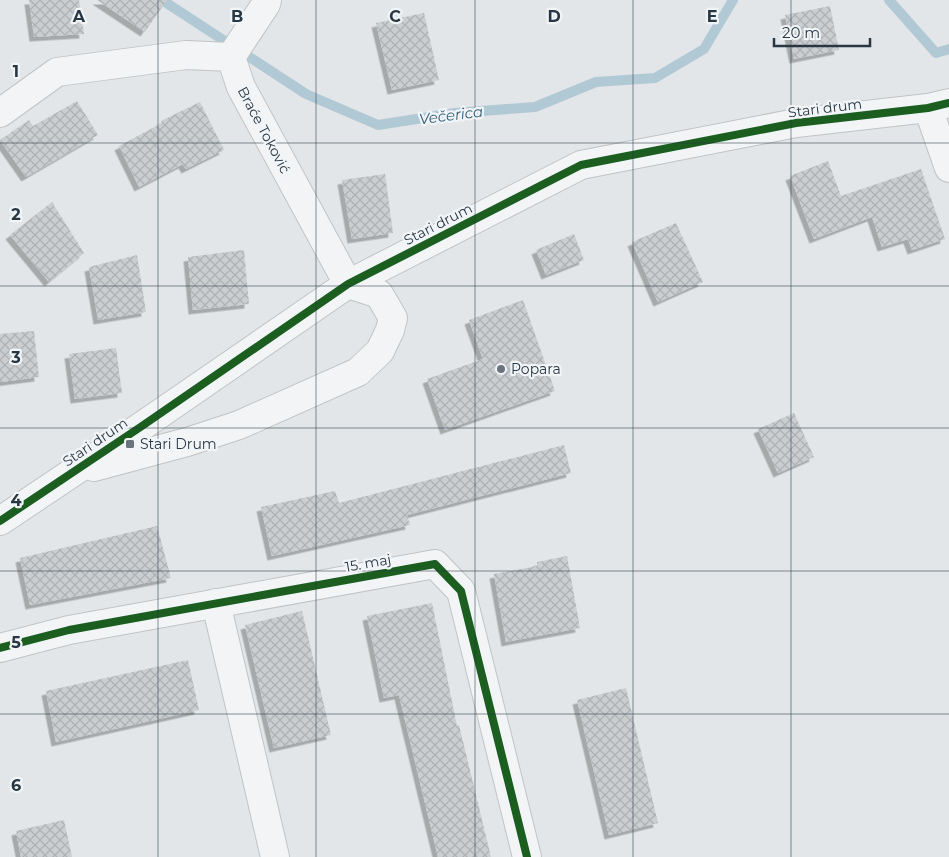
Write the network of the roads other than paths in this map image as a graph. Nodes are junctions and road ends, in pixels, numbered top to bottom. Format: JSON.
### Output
{"nodes":[{"id":1,"x":266,"y":2,"type":"edge"},
{"id":2,"x":231,"y":57,"type":"junction"},
{"id":3,"x":939,"y":105,"type":"edge"},
{"id":4,"x":0,"y":113,"type":"edge"},
{"id":5,"x":949,"y":168,"type":"edge"},
{"id":6,"x":348,"y":284,"type":"junction"},
{"id":7,"x":74,"y":472,"type":"junction"},
{"id":8,"x":0,"y":521,"type":"edge"},
{"id":9,"x":216,"y":603,"type":"junction"},
{"id":10,"x":0,"y":648,"type":"edge"},
{"id":11,"x":275,"y":857,"type":"edge"},
{"id":12,"x":527,"y":857,"type":"edge"}],
"edges":[{"from":1,"to":2,"type":"street"},
{"from":2,"to":4,"type":"street"},
{"from":2,"to":6,"type":"street","name":"Braće Toković"},
{"from":3,"to":5,"type":"street"},
{"from":3,"to":6,"type":"street","name":"Stari drum"},
{"from":6,"to":7,"type":"street","name":"Stari drum"},
{"from":6,"to":7,"type":"street"},
{"from":7,"to":8,"type":"street","name":"Stari drum"},
{"from":9,"to":10,"type":"street","name":"15. maj"},
{"from":9,"to":11,"type":"street"},
{"from":9,"to":12,"type":"street","name":"15. maj"}]}
